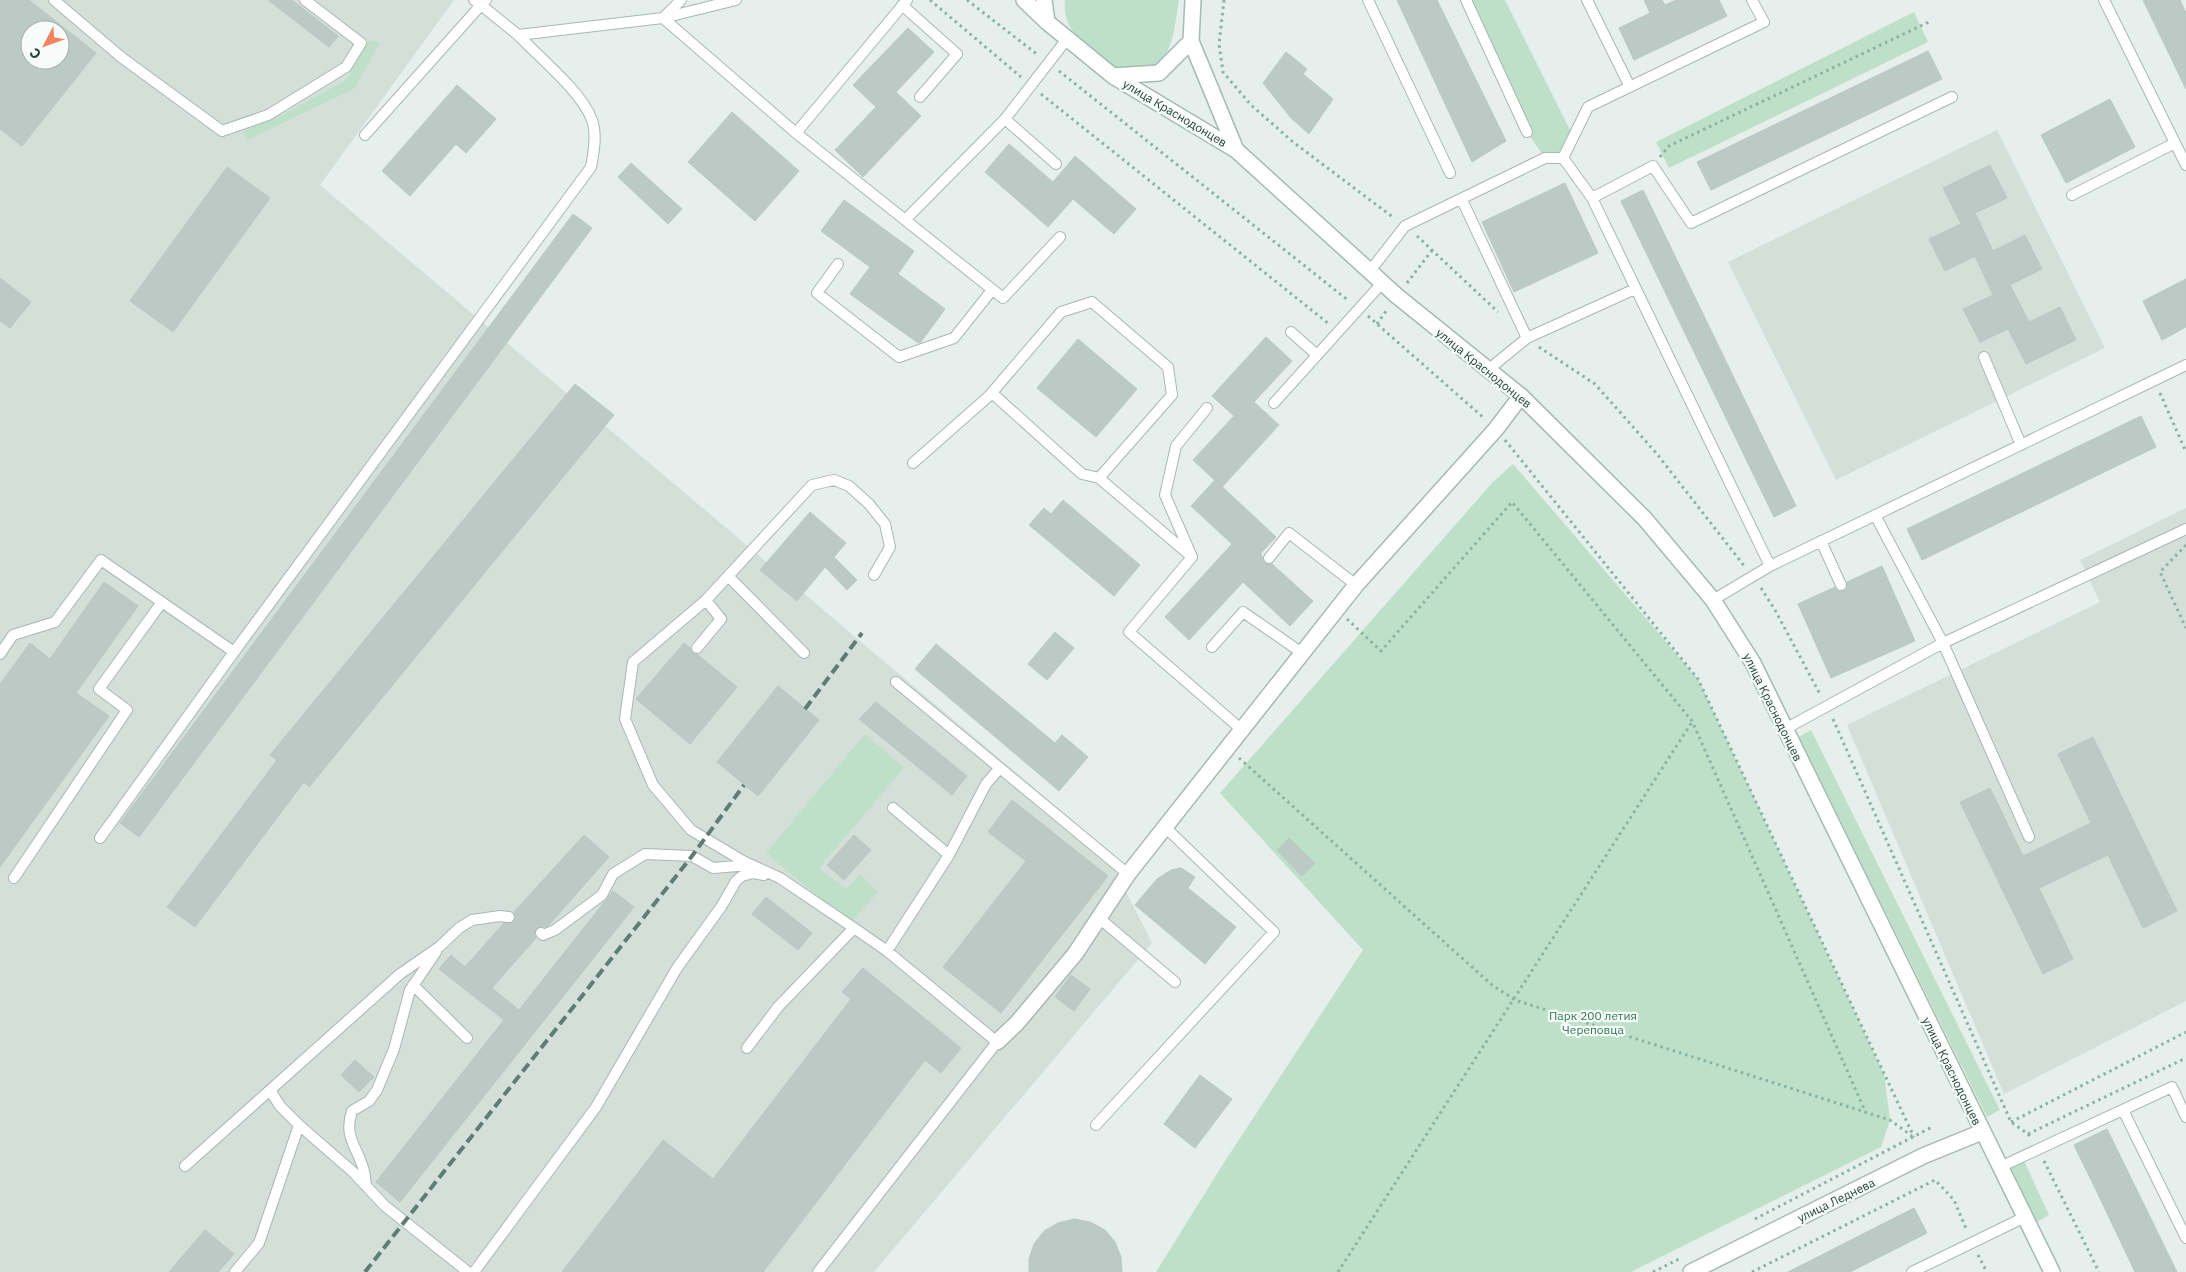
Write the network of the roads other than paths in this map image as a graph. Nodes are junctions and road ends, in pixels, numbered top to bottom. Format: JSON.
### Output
{"nodes":[{"id":1,"x":54,"y":0,"type":"edge"},
{"id":2,"x":305,"y":0,"type":"edge"},
{"id":3,"x":680,"y":0,"type":"edge"},
{"id":4,"x":736,"y":0,"type":"edge"},
{"id":5,"x":1024,"y":0,"type":"edge"},
{"id":6,"x":1044,"y":0,"type":"edge"},
{"id":7,"x":1193,"y":0,"type":"edge"},
{"id":8,"x":1368,"y":0,"type":"edge"},
{"id":9,"x":1466,"y":0,"type":"edge"},
{"id":10,"x":1587,"y":0,"type":"edge"},
{"id":11,"x":1752,"y":0,"type":"edge"},
{"id":12,"x":2104,"y":0,"type":"edge"},
{"id":13,"x":480,"y":2,"type":"edge"},
{"id":14,"x":905,"y":3,"type":"edge"},
{"id":15,"x":663,"y":18,"type":"junction"},
{"id":16,"x":1047,"y":22,"type":"junction"},
{"id":17,"x":518,"y":35,"type":"junction"},
{"id":18,"x":1067,"y":39,"type":"junction"},
{"id":19,"x":1191,"y":41,"type":"junction"},
{"id":20,"x":1113,"y":76,"type":"junction"},
{"id":21,"x":1630,"y":87,"type":"junction"},
{"id":22,"x":920,"y":97,"type":"dead end"},
{"id":23,"x":1952,"y":97,"type":"dead end"},
{"id":24,"x":1005,"y":119,"type":"junction"},
{"id":25,"x":1527,"y":132,"type":"dead end"},
{"id":26,"x":796,"y":133,"type":"junction"},
{"id":27,"x":365,"y":135,"type":"dead end"},
{"id":28,"x":2175,"y":143,"type":"junction"},
{"id":29,"x":1236,"y":150,"type":"junction"},
{"id":30,"x":1563,"y":158,"type":"junction"},
{"id":31,"x":1056,"y":164,"type":"dead end"},
{"id":32,"x":2186,"y":165,"type":"edge"},
{"id":33,"x":1450,"y":173,"type":"dead end"},
{"id":34,"x":2072,"y":196,"type":"dead end"},
{"id":35,"x":1592,"y":198,"type":"junction"},
{"id":36,"x":1462,"y":200,"type":"junction"},
{"id":37,"x":905,"y":220,"type":"junction"},
{"id":38,"x":1060,"y":237,"type":"dead end"},
{"id":39,"x":838,"y":264,"type":"dead end"},
{"id":40,"x":1370,"y":271,"type":"junction"},
{"id":41,"x":1383,"y":282,"type":"junction"},
{"id":42,"x":1635,"y":289,"type":"junction"},
{"id":43,"x":992,"y":290,"type":"junction"},
{"id":44,"x":1291,"y":332,"type":"dead end"},
{"id":45,"x":1527,"y":338,"type":"junction"},
{"id":46,"x":1318,"y":355,"type":"junction"},
{"id":47,"x":1984,"y":357,"type":"dead end"},
{"id":48,"x":2186,"y":365,"type":"edge"},
{"id":49,"x":1489,"y":369,"type":"junction"},
{"id":50,"x":992,"y":393,"type":"junction"},
{"id":51,"x":1521,"y":396,"type":"junction"},
{"id":52,"x":1274,"y":404,"type":"dead end"},
{"id":53,"x":1207,"y":408,"type":"dead end"},
{"id":54,"x":2021,"y":445,"type":"junction"},
{"id":55,"x":913,"y":463,"type":"dead end"},
{"id":56,"x":1099,"y":478,"type":"junction"},
{"id":57,"x":1876,"y":515,"type":"junction"},
{"id":58,"x":2186,"y":529,"type":"edge"},
{"id":59,"x":1821,"y":541,"type":"junction"},
{"id":60,"x":1192,"y":557,"type":"junction"},
{"id":61,"x":1269,"y":558,"type":"dead end"},
{"id":62,"x":1770,"y":566,"type":"junction"},
{"id":63,"x":874,"y":575,"type":"dead end"},
{"id":64,"x":728,"y":576,"type":"junction"},
{"id":65,"x":1356,"y":585,"type":"junction"},
{"id":66,"x":1841,"y":585,"type":"dead end"},
{"id":67,"x":706,"y":600,"type":"junction"},
{"id":68,"x":1713,"y":600,"type":"junction"},
{"id":69,"x":162,"y":602,"type":"junction"},
{"id":70,"x":1943,"y":643,"type":"junction"},
{"id":71,"x":1212,"y":647,"type":"dead end"},
{"id":72,"x":697,"y":648,"type":"dead end"},
{"id":73,"x":234,"y":652,"type":"junction"},
{"id":74,"x":804,"y":653,"type":"dead end"},
{"id":75,"x":1302,"y":653,"type":"junction"},
{"id":76,"x":0,"y":654,"type":"edge"},
{"id":77,"x":896,"y":682,"type":"dead end"},
{"id":78,"x":1242,"y":730,"type":"junction"},
{"id":79,"x":1785,"y":730,"type":"junction"},
{"id":80,"x":999,"y":769,"type":"junction"},
{"id":81,"x":893,"y":808,"type":"dead end"},
{"id":82,"x":1166,"y":828,"type":"junction"},
{"id":83,"x":2029,"y":837,"type":"dead end"},
{"id":84,"x":100,"y":838,"type":"dead end"},
{"id":85,"x":949,"y":855,"type":"junction"},
{"id":86,"x":751,"y":865,"type":"junction"},
{"id":87,"x":1128,"y":874,"type":"junction"},
{"id":88,"x":14,"y":878,"type":"dead end"},
{"id":89,"x":780,"y":878,"type":"junction"},
{"id":90,"x":509,"y":917,"type":"dead end"},
{"id":91,"x":1099,"y":918,"type":"junction"},
{"id":92,"x":854,"y":928,"type":"junction"},
{"id":93,"x":541,"y":933,"type":"dead end"},
{"id":94,"x":439,"y":947,"type":"junction"},
{"id":95,"x":887,"y":951,"type":"junction"},
{"id":96,"x":1174,"y":982,"type":"dead end"},
{"id":97,"x":413,"y":986,"type":"junction"},
{"id":98,"x":467,"y":1038,"type":"dead end"},
{"id":99,"x":997,"y":1042,"type":"junction"},
{"id":100,"x":747,"y":1048,"type":"dead end"},
{"id":101,"x":270,"y":1090,"type":"junction"},
{"id":102,"x":2123,"y":1110,"type":"junction"},
{"id":103,"x":2186,"y":1116,"type":"edge"},
{"id":104,"x":298,"y":1125,"type":"junction"},
{"id":105,"x":1096,"y":1125,"type":"dead end"},
{"id":106,"x":1982,"y":1132,"type":"junction"},
{"id":107,"x":185,"y":1166,"type":"dead end"},
{"id":108,"x":2000,"y":1167,"type":"junction"},
{"id":109,"x":366,"y":1186,"type":"junction"},
{"id":110,"x":2025,"y":1217,"type":"junction"},
{"id":111,"x":2186,"y":1238,"type":"edge"},
{"id":112,"x":235,"y":1272,"type":"edge"},
{"id":113,"x":468,"y":1272,"type":"edge"},
{"id":114,"x":474,"y":1272,"type":"edge"},
{"id":115,"x":818,"y":1272,"type":"edge"},
{"id":116,"x":1691,"y":1272,"type":"edge"},
{"id":117,"x":1912,"y":1272,"type":"edge"},
{"id":118,"x":2052,"y":1272,"type":"edge"}],
"edges":[{"from":1,"to":2,"type":"lane"},
{"from":3,"to":15,"type":"lane"},
{"from":4,"to":15,"type":"lane"},
{"from":5,"to":16,"type":"main road"},
{"from":6,"to":16,"type":"main road"},
{"from":7,"to":19,"type":"main road"},
{"from":8,"to":33,"type":"lane"},
{"from":9,"to":25,"type":"lane"},
{"from":10,"to":21,"type":"lane"},
{"from":11,"to":21,"type":"lane"},
{"from":12,"to":28,"type":"lane"},
{"from":13,"to":17,"type":"lane"},
{"from":13,"to":27,"type":"lane"},
{"from":14,"to":22,"type":"lane"},
{"from":14,"to":26,"type":"lane"},
{"from":15,"to":17,"type":"lane"},
{"from":15,"to":26,"type":"lane"},
{"from":16,"to":18,"type":"main road","name":"улица Краснодонцев"},
{"from":17,"to":73,"type":"lane"},
{"from":18,"to":20,"type":"main road","name":"улица Краснодонцев"},
{"from":18,"to":24,"type":"lane"},
{"from":19,"to":20,"type":"main road"},
{"from":19,"to":29,"type":"main road","name":"улица Краснодонцев"},
{"from":20,"to":29,"type":"main road","name":"улица Краснодонцев"},
{"from":21,"to":30,"type":"lane"},
{"from":23,"to":35,"type":"lane"},
{"from":24,"to":31,"type":"lane"},
{"from":24,"to":37,"type":"lane"},
{"from":26,"to":37,"type":"lane"},
{"from":28,"to":32,"type":"lane"},
{"from":28,"to":34,"type":"lane"},
{"from":29,"to":40,"type":"main road","name":"улица Краснодонцев"},
{"from":30,"to":35,"type":"lane"},
{"from":30,"to":36,"type":"lane"},
{"from":35,"to":42,"type":"lane"},
{"from":36,"to":40,"type":"lane"},
{"from":36,"to":45,"type":"lane"},
{"from":37,"to":43,"type":"lane"},
{"from":38,"to":43,"type":"lane"},
{"from":39,"to":43,"type":"lane"},
{"from":40,"to":41,"type":"main road","name":"улица Краснодонцев"},
{"from":41,"to":46,"type":"lane"},
{"from":41,"to":49,"type":"main road","name":"улица Краснодонцев"},
{"from":42,"to":45,"type":"lane"},
{"from":42,"to":62,"type":"lane"},
{"from":44,"to":46,"type":"lane"},
{"from":45,"to":49,"type":"lane"},
{"from":46,"to":52,"type":"lane"},
{"from":47,"to":54,"type":"lane"},
{"from":48,"to":54,"type":"lane"},
{"from":49,"to":51,"type":"main road","name":"улица Краснодонцев"},
{"from":50,"to":55,"type":"lane"},
{"from":50,"to":56,"type":"lane"},
{"from":50,"to":56,"type":"lane"},
{"from":51,"to":65,"type":"main road"},
{"from":51,"to":68,"type":"main road","name":"улица Краснодонцев"},
{"from":53,"to":60,"type":"lane"},
{"from":54,"to":57,"type":"lane"},
{"from":56,"to":60,"type":"lane"},
{"from":57,"to":59,"type":"lane"},
{"from":57,"to":70,"type":"lane"},
{"from":58,"to":70,"type":"lane"},
{"from":59,"to":62,"type":"lane"},
{"from":59,"to":66,"type":"lane"},
{"from":60,"to":78,"type":"lane"},
{"from":61,"to":65,"type":"lane"},
{"from":62,"to":68,"type":"lane"},
{"from":63,"to":64,"type":"lane"},
{"from":64,"to":67,"type":"lane"},
{"from":64,"to":74,"type":"lane"},
{"from":65,"to":75,"type":"main road"},
{"from":67,"to":72,"type":"lane"},
{"from":67,"to":86,"type":"lane"},
{"from":68,"to":79,"type":"main road","name":"улица Краснодонцев"},
{"from":69,"to":73,"type":"lane"},
{"from":69,"to":76,"type":"lane"},
{"from":69,"to":88,"type":"lane"},
{"from":70,"to":79,"type":"lane"},
{"from":70,"to":83,"type":"lane"},
{"from":71,"to":75,"type":"lane"},
{"from":73,"to":84,"type":"lane"},
{"from":75,"to":78,"type":"main road"},
{"from":77,"to":80,"type":"lane"},
{"from":78,"to":82,"type":"main road"},
{"from":79,"to":106,"type":"main road","name":"улица Краснодонцев"},
{"from":80,"to":85,"type":"lane"},
{"from":80,"to":87,"type":"lane"},
{"from":81,"to":85,"type":"lane"},
{"from":82,"to":87,"type":"main road"},
{"from":82,"to":105,"type":"lane"},
{"from":85,"to":95,"type":"lane"},
{"from":86,"to":89,"type":"lane"},
{"from":86,"to":93,"type":"lane"},
{"from":87,"to":91,"type":"main road"},
{"from":89,"to":92,"type":"lane"},
{"from":89,"to":114,"type":"lane"},
{"from":90,"to":94,"type":"lane"},
{"from":91,"to":96,"type":"lane"},
{"from":91,"to":99,"type":"main road"},
{"from":92,"to":95,"type":"lane"},
{"from":92,"to":100,"type":"lane"},
{"from":94,"to":97,"type":"lane"},
{"from":94,"to":101,"type":"lane"},
{"from":95,"to":99,"type":"lane"},
{"from":97,"to":98,"type":"lane"},
{"from":97,"to":109,"type":"lane"},
{"from":99,"to":115,"type":"lane"},
{"from":101,"to":104,"type":"lane"},
{"from":101,"to":107,"type":"lane"},
{"from":102,"to":103,"type":"lane"},
{"from":102,"to":108,"type":"lane"},
{"from":102,"to":111,"type":"lane"},
{"from":104,"to":109,"type":"lane"},
{"from":104,"to":112,"type":"lane"},
{"from":106,"to":108,"type":"main road","name":"улица Краснодонцев"},
{"from":106,"to":116,"type":"main road","name":"улица Леднева"},
{"from":108,"to":110,"type":"main road","name":"улица Краснодонцев"},
{"from":109,"to":113,"type":"lane"},
{"from":110,"to":117,"type":"lane"},
{"from":110,"to":118,"type":"main road","name":"улица Краснодонцев"}]}
